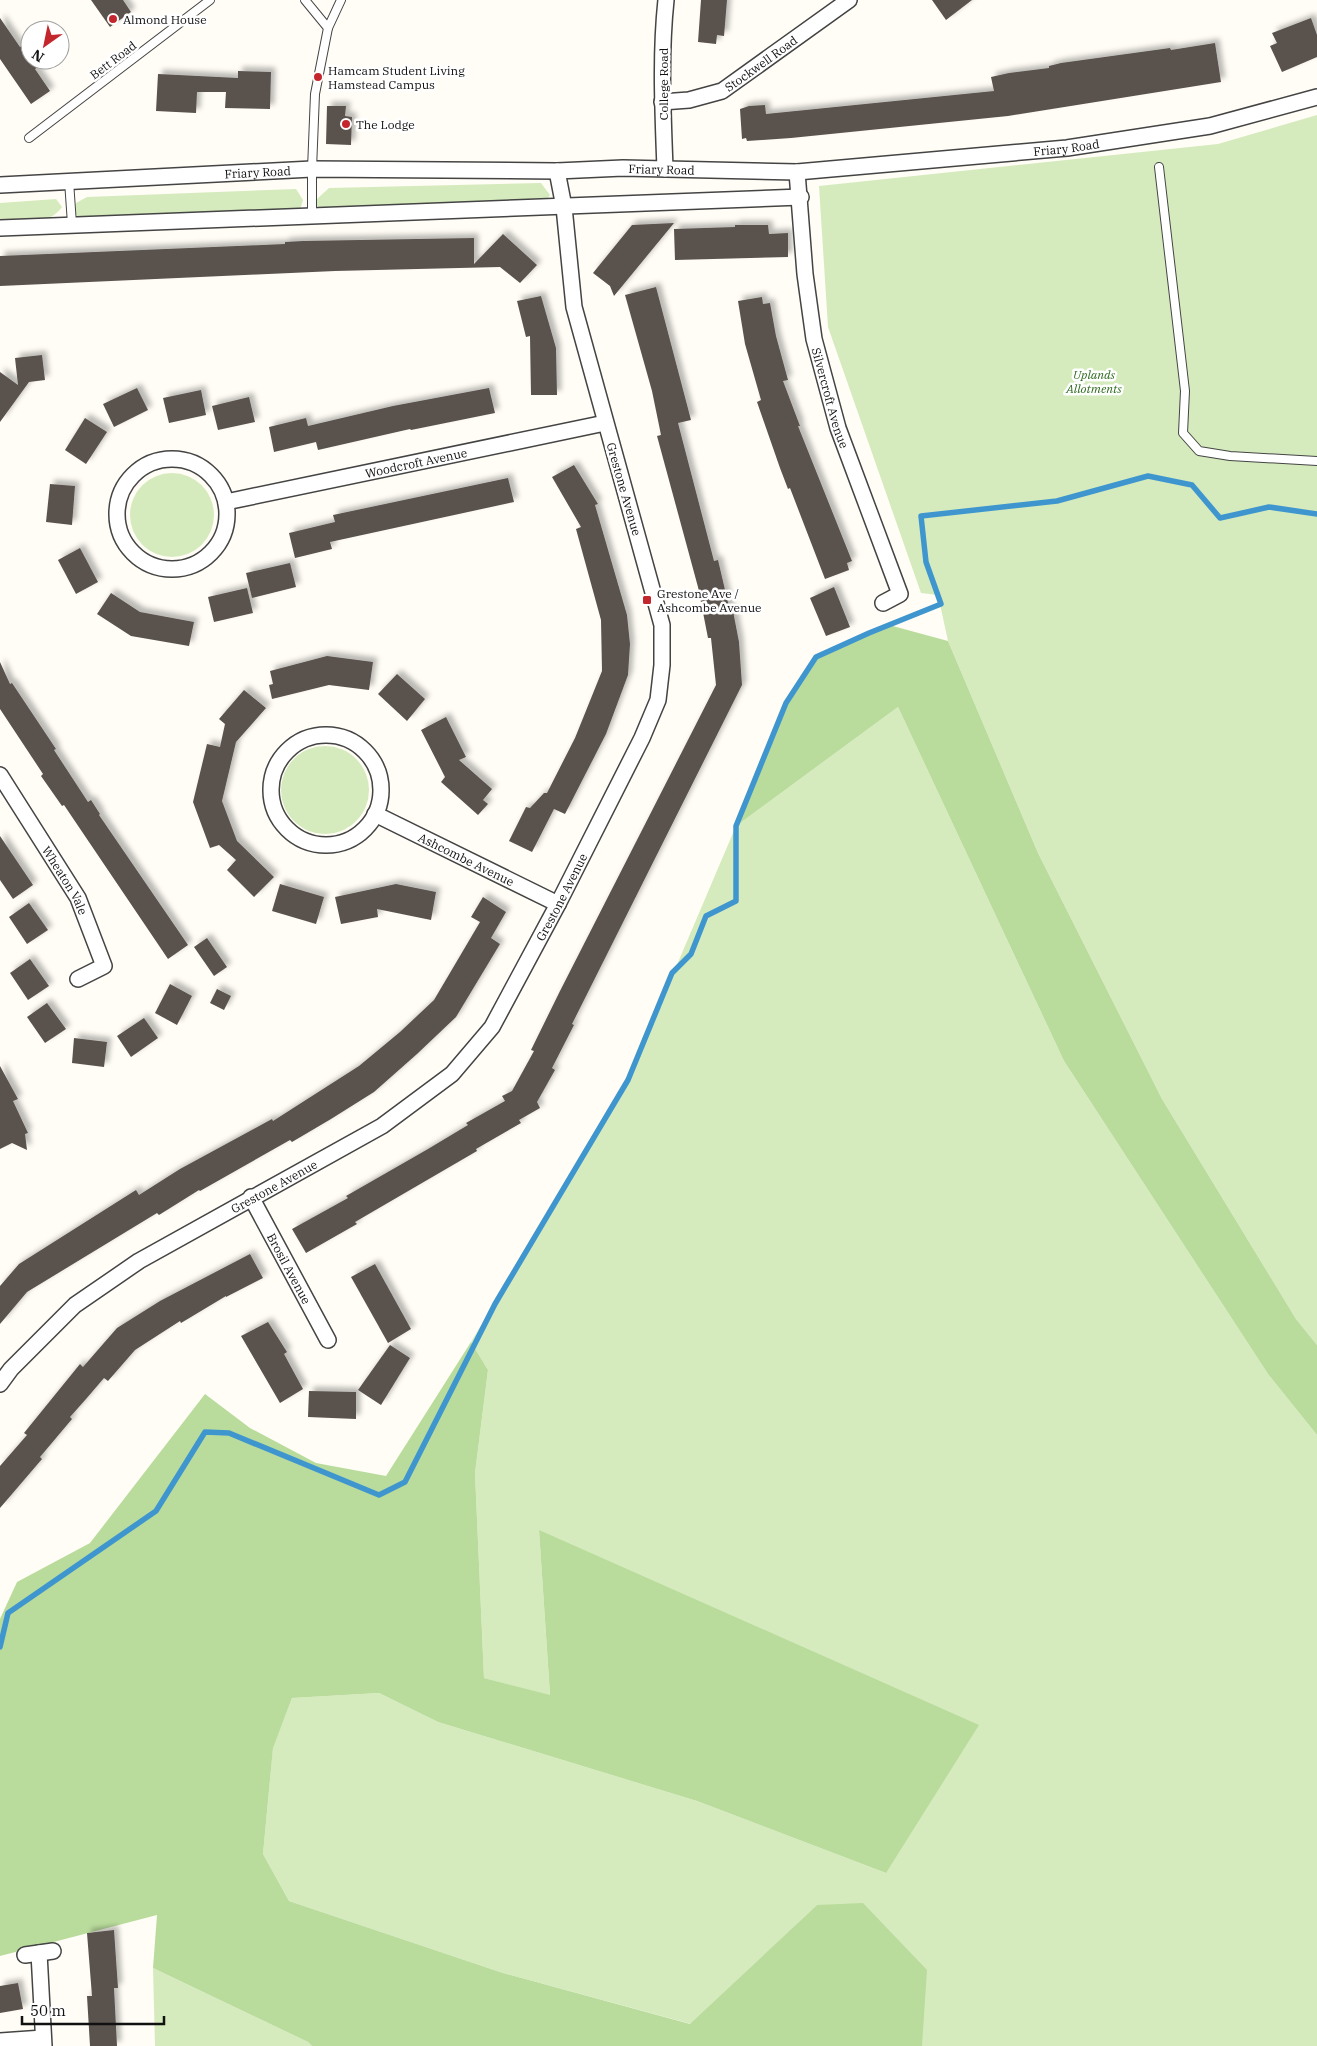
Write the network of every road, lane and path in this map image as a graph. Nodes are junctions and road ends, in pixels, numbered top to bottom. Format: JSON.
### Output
{"nodes":[{"id":1,"x":210,"y":0,"type":"edge"},
{"id":2,"x":306,"y":0,"type":"edge"},
{"id":3,"x":341,"y":0,"type":"edge"},
{"id":4,"x":666,"y":0,"type":"edge"},
{"id":5,"x":849,"y":0,"type":"edge"},
{"id":6,"x":328,"y":28,"type":"junction"},
{"id":7,"x":1317,"y":97,"type":"edge"},
{"id":8,"x":662,"y":102,"type":"junction"},
{"id":9,"x":30,"y":138,"type":"dead end"},
{"id":10,"x":1159,"y":167,"type":"dead end"},
{"id":11,"x":312,"y":169,"type":"junction"},
{"id":12,"x":665,"y":169,"type":"junction"},
{"id":13,"x":557,"y":170,"type":"junction"},
{"id":14,"x":797,"y":172,"type":"junction"},
{"id":15,"x":69,"y":181,"type":"junction"},
{"id":16,"x":0,"y":185,"type":"edge"},
{"id":17,"x":800,"y":197,"type":"junction"},
{"id":18,"x":564,"y":207,"type":"junction"},
{"id":19,"x":312,"y":216,"type":"junction"},
{"id":20,"x":72,"y":224,"type":"junction"},
{"id":21,"x":0,"y":228,"type":"edge"},
{"id":22,"x":605,"y":422,"type":"junction"},
{"id":23,"x":1317,"y":461,"type":"edge"},
{"id":24,"x":226,"y":502,"type":"junction"},
{"id":25,"x":883,"y":603,"type":"dead end"},
{"id":26,"x":0,"y":775,"type":"edge"},
{"id":27,"x":375,"y":814,"type":"junction"},
{"id":28,"x":558,"y":904,"type":"junction"},
{"id":29,"x":78,"y":979,"type":"dead end"},
{"id":30,"x":251,"y":1197,"type":"junction"},
{"id":31,"x":328,"y":1340,"type":"dead end"},
{"id":32,"x":0,"y":1384,"type":"edge"},
{"id":33,"x":39,"y":1953,"type":"dead end"},
{"id":34,"x":0,"y":2041,"type":"edge"},
{"id":35,"x":44,"y":2042,"type":"edge"}],
"edges":[{"from":1,"to":9,"type":"lane","name":"Bett Road"},
{"from":2,"to":6,"type":"lane"},
{"from":3,"to":6,"type":"lane"},
{"from":4,"to":8,"type":"street","name":"College Road"},
{"from":5,"to":8,"type":"street","name":"Stockwell Road"},
{"from":6,"to":11,"type":"lane"},
{"from":7,"to":14,"type":"street","name":"Friary Road"},
{"from":8,"to":12,"type":"street","name":"College Road"},
{"from":10,"to":23,"type":"lane"},
{"from":11,"to":13,"type":"street","name":"Friary Road"},
{"from":11,"to":15,"type":"street","name":"Friary Road"},
{"from":11,"to":19,"type":"lane"},
{"from":12,"to":13,"type":"street","name":"Friary Road"},
{"from":12,"to":14,"type":"street","name":"Friary Road"},
{"from":13,"to":18,"type":"street","name":"Grestone Avenue"},
{"from":14,"to":17,"type":"street","name":"Silvercroft Avenue"},
{"from":15,"to":16,"type":"street","name":"Friary Road"},
{"from":15,"to":20,"type":"lane"},
{"from":17,"to":18,"type":"street"},
{"from":17,"to":25,"type":"street","name":"Silvercroft Avenue"},
{"from":18,"to":19,"type":"street"},
{"from":18,"to":22,"type":"street","name":"Grestone Avenue"},
{"from":19,"to":20,"type":"street"},
{"from":20,"to":21,"type":"street"},
{"from":22,"to":24,"type":"street","name":"Woodcroft Avenue"},
{"from":22,"to":28,"type":"street","name":"Grestone Avenue"},
{"from":24,"to":24,"type":"street"},
{"from":26,"to":29,"type":"street","name":"Wheaton Vale"},
{"from":27,"to":27,"type":"street"},
{"from":27,"to":28,"type":"street","name":"Ashcombe Avenue"},
{"from":28,"to":30,"type":"street","name":"Grestone Avenue"},
{"from":30,"to":31,"type":"street","name":"Brosil Avenue"},
{"from":30,"to":32,"type":"street","name":"Grestone Avenue"},
{"from":33,"to":35,"type":"street"},
{"from":34,"to":35,"type":"street"}]}
